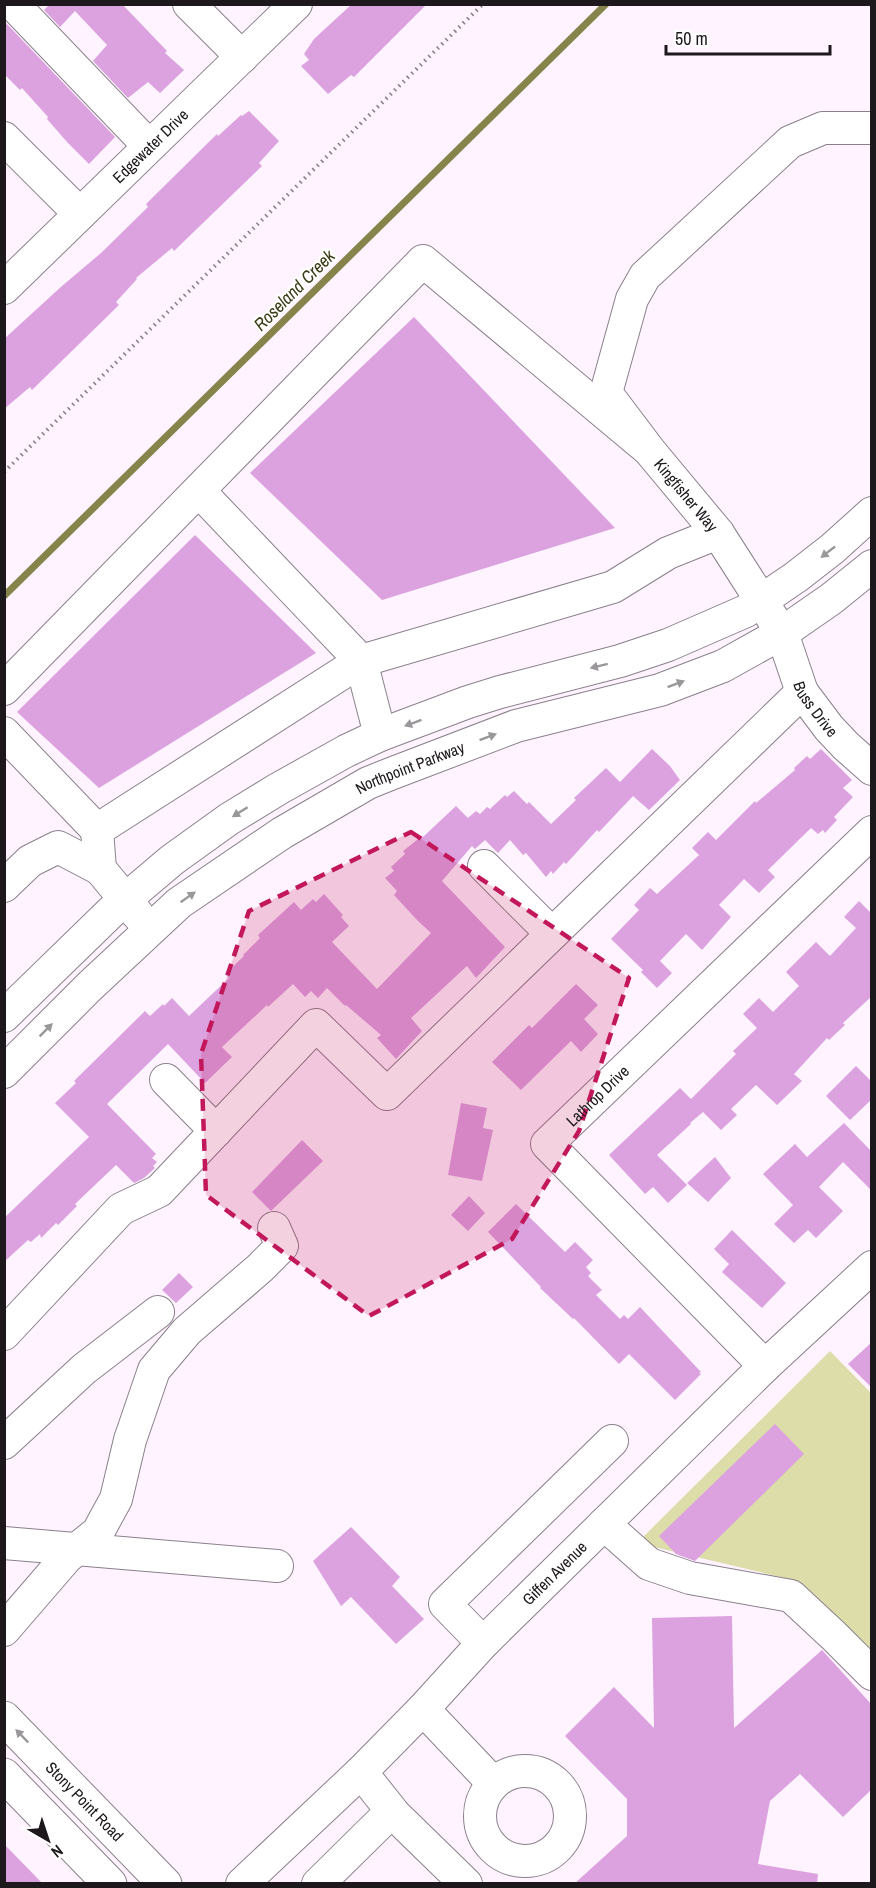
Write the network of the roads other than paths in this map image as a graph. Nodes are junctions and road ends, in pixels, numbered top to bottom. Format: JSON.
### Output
{"nodes":[{"id":1,"x":13,"y":4,"type":"edge"},
{"id":2,"x":189,"y":4,"type":"edge"},
{"id":3,"x":296,"y":4,"type":"edge"},
{"id":4,"x":242,"y":57,"type":"junction"},
{"id":5,"x":872,"y":129,"type":"edge"},
{"id":6,"x":4,"y":138,"type":"edge"},
{"id":7,"x":149,"y":146,"type":"junction"},
{"id":8,"x":80,"y":214,"type":"junction"},
{"id":9,"x":4,"y":288,"type":"edge"},
{"id":10,"x":649,"y":450,"type":"junction"},
{"id":11,"x":199,"y":491,"type":"junction"},
{"id":12,"x":872,"y":513,"type":"edge"},
{"id":13,"x":718,"y":533,"type":"junction"},
{"id":14,"x":872,"y":566,"type":"edge"},
{"id":15,"x":761,"y":600,"type":"junction"},
{"id":16,"x":782,"y":633,"type":"junction"},
{"id":17,"x":361,"y":661,"type":"junction"},
{"id":18,"x":4,"y":689,"type":"edge"},
{"id":19,"x":802,"y":692,"type":"junction"},
{"id":20,"x":4,"y":733,"type":"edge"},
{"id":21,"x":380,"y":735,"type":"junction"},
{"id":22,"x":872,"y":769,"type":"edge"},
{"id":23,"x":97,"y":830,"type":"junction"},
{"id":24,"x":872,"y":832,"type":"edge"},
{"id":25,"x":484,"y":866,"type":"dead end"},
{"id":26,"x":100,"y":869,"type":"junction"},
{"id":27,"x":6,"y":882,"type":"edge"},
{"id":28,"x":125,"y":900,"type":"junction"},
{"id":29,"x":150,"y":929,"type":"junction"},
{"id":30,"x":552,"y":934,"type":"junction"},
{"id":31,"x":4,"y":1016,"type":"edge"},
{"id":32,"x":4,"y":1072,"type":"edge"},
{"id":33,"x":166,"y":1080,"type":"dead end"},
{"id":34,"x":216,"y":1131,"type":"junction"},
{"id":35,"x":274,"y":1228,"type":"dead end"},
{"id":36,"x":872,"y":1267,"type":"edge"},
{"id":37,"x":158,"y":1312,"type":"dead end"},
{"id":38,"x":4,"y":1334,"type":"edge"},
{"id":39,"x":765,"y":1366,"type":"junction"},
{"id":40,"x":612,"y":1441,"type":"dead end"},
{"id":41,"x":4,"y":1443,"type":"edge"},
{"id":42,"x":604,"y":1524,"type":"junction"},
{"id":43,"x":4,"y":1543,"type":"edge"},
{"id":44,"x":77,"y":1549,"type":"junction"},
{"id":45,"x":277,"y":1566,"type":"dead end"},
{"id":46,"x":4,"y":1630,"type":"edge"},
{"id":47,"x":483,"y":1643,"type":"junction"},
{"id":48,"x":872,"y":1674,"type":"edge"},
{"id":49,"x":423,"y":1709,"type":"junction"},
{"id":50,"x":4,"y":1718,"type":"edge"},
{"id":51,"x":361,"y":1772,"type":"junction"},
{"id":52,"x":4,"y":1775,"type":"edge"},
{"id":53,"x":493,"y":1783,"type":"dead end"},
{"id":54,"x":388,"y":1808,"type":"junction"},
{"id":55,"x":110,"y":1884,"type":"edge"},
{"id":56,"x":165,"y":1884,"type":"edge"},
{"id":57,"x":242,"y":1884,"type":"edge"},
{"id":58,"x":318,"y":1884,"type":"edge"},
{"id":59,"x":466,"y":1884,"type":"edge"}],
"edges":[{"from":1,"to":7,"type":"street"},
{"from":2,"to":4,"type":"street"},
{"from":3,"to":4,"type":"street","name":"Edgewater Drive"},
{"from":4,"to":7,"type":"street","name":"Edgewater Drive"},
{"from":5,"to":10,"type":"street","name":"Kingfisher Way"},
{"from":6,"to":8,"type":"street"},
{"from":7,"to":8,"type":"street","name":"Edgewater Drive"},
{"from":8,"to":9,"type":"street","name":"Edgewater Drive"},
{"from":10,"to":11,"type":"street"},
{"from":10,"to":13,"type":"street","name":"Kingfisher Way"},
{"from":11,"to":17,"type":"street"},
{"from":11,"to":18,"type":"street"},
{"from":12,"to":15,"type":"street","one_way":true},
{"from":13,"to":15,"type":"street","name":"Kingfisher Way"},
{"from":13,"to":17,"type":"street"},
{"from":14,"to":16,"type":"street","name":"Northpoint Parkway"},
{"from":15,"to":16,"type":"street","name":"Kingfisher Way"},
{"from":15,"to":21,"type":"street","one_way":true},
{"from":16,"to":19,"type":"street","name":"Buss Drive"},
{"from":29,"to":16,"type":"street","name":"Northpoint Parkway","one_way":true},
{"from":17,"to":21,"type":"street"},
{"from":17,"to":23,"type":"street"},
{"from":19,"to":22,"type":"street","name":"Buss Drive"},
{"from":19,"to":30,"type":"street"},
{"from":20,"to":23,"type":"street"},
{"from":21,"to":28,"type":"street","one_way":true},
{"from":23,"to":26,"type":"street"},
{"from":24,"to":39,"type":"street","name":"Lathrop Drive"},
{"from":25,"to":30,"type":"street"},
{"from":26,"to":27,"type":"street"},
{"from":26,"to":28,"type":"street"},
{"from":28,"to":29,"type":"street"},
{"from":28,"to":31,"type":"street"},
{"from":32,"to":29,"type":"street","name":"Northpoint Parkway","one_way":true},
{"from":30,"to":34,"type":"street"},
{"from":33,"to":34,"type":"street"},
{"from":34,"to":38,"type":"street"},
{"from":35,"to":44,"type":"street"},
{"from":36,"to":39,"type":"street","name":"Giffen Avenue"},
{"from":37,"to":41,"type":"street"},
{"from":39,"to":42,"type":"street","name":"Giffen Avenue"},
{"from":40,"to":47,"type":"street"},
{"from":42,"to":47,"type":"street","name":"Giffen Avenue"},
{"from":42,"to":48,"type":"street"},
{"from":43,"to":44,"type":"street"},
{"from":44,"to":45,"type":"street"},
{"from":44,"to":46,"type":"street"},
{"from":47,"to":49,"type":"street","name":"Giffen Avenue"},
{"from":49,"to":51,"type":"street","name":"Giffen Avenue"},
{"from":49,"to":53,"type":"street"},
{"from":56,"to":50,"type":"main road","name":"Stony Point Road","one_way":true},
{"from":51,"to":54,"type":"street"},
{"from":51,"to":57,"type":"street","name":"Giffen Avenue"},
{"from":52,"to":55,"type":"main road"},
{"from":54,"to":58,"type":"street"},
{"from":54,"to":59,"type":"street"}]}
